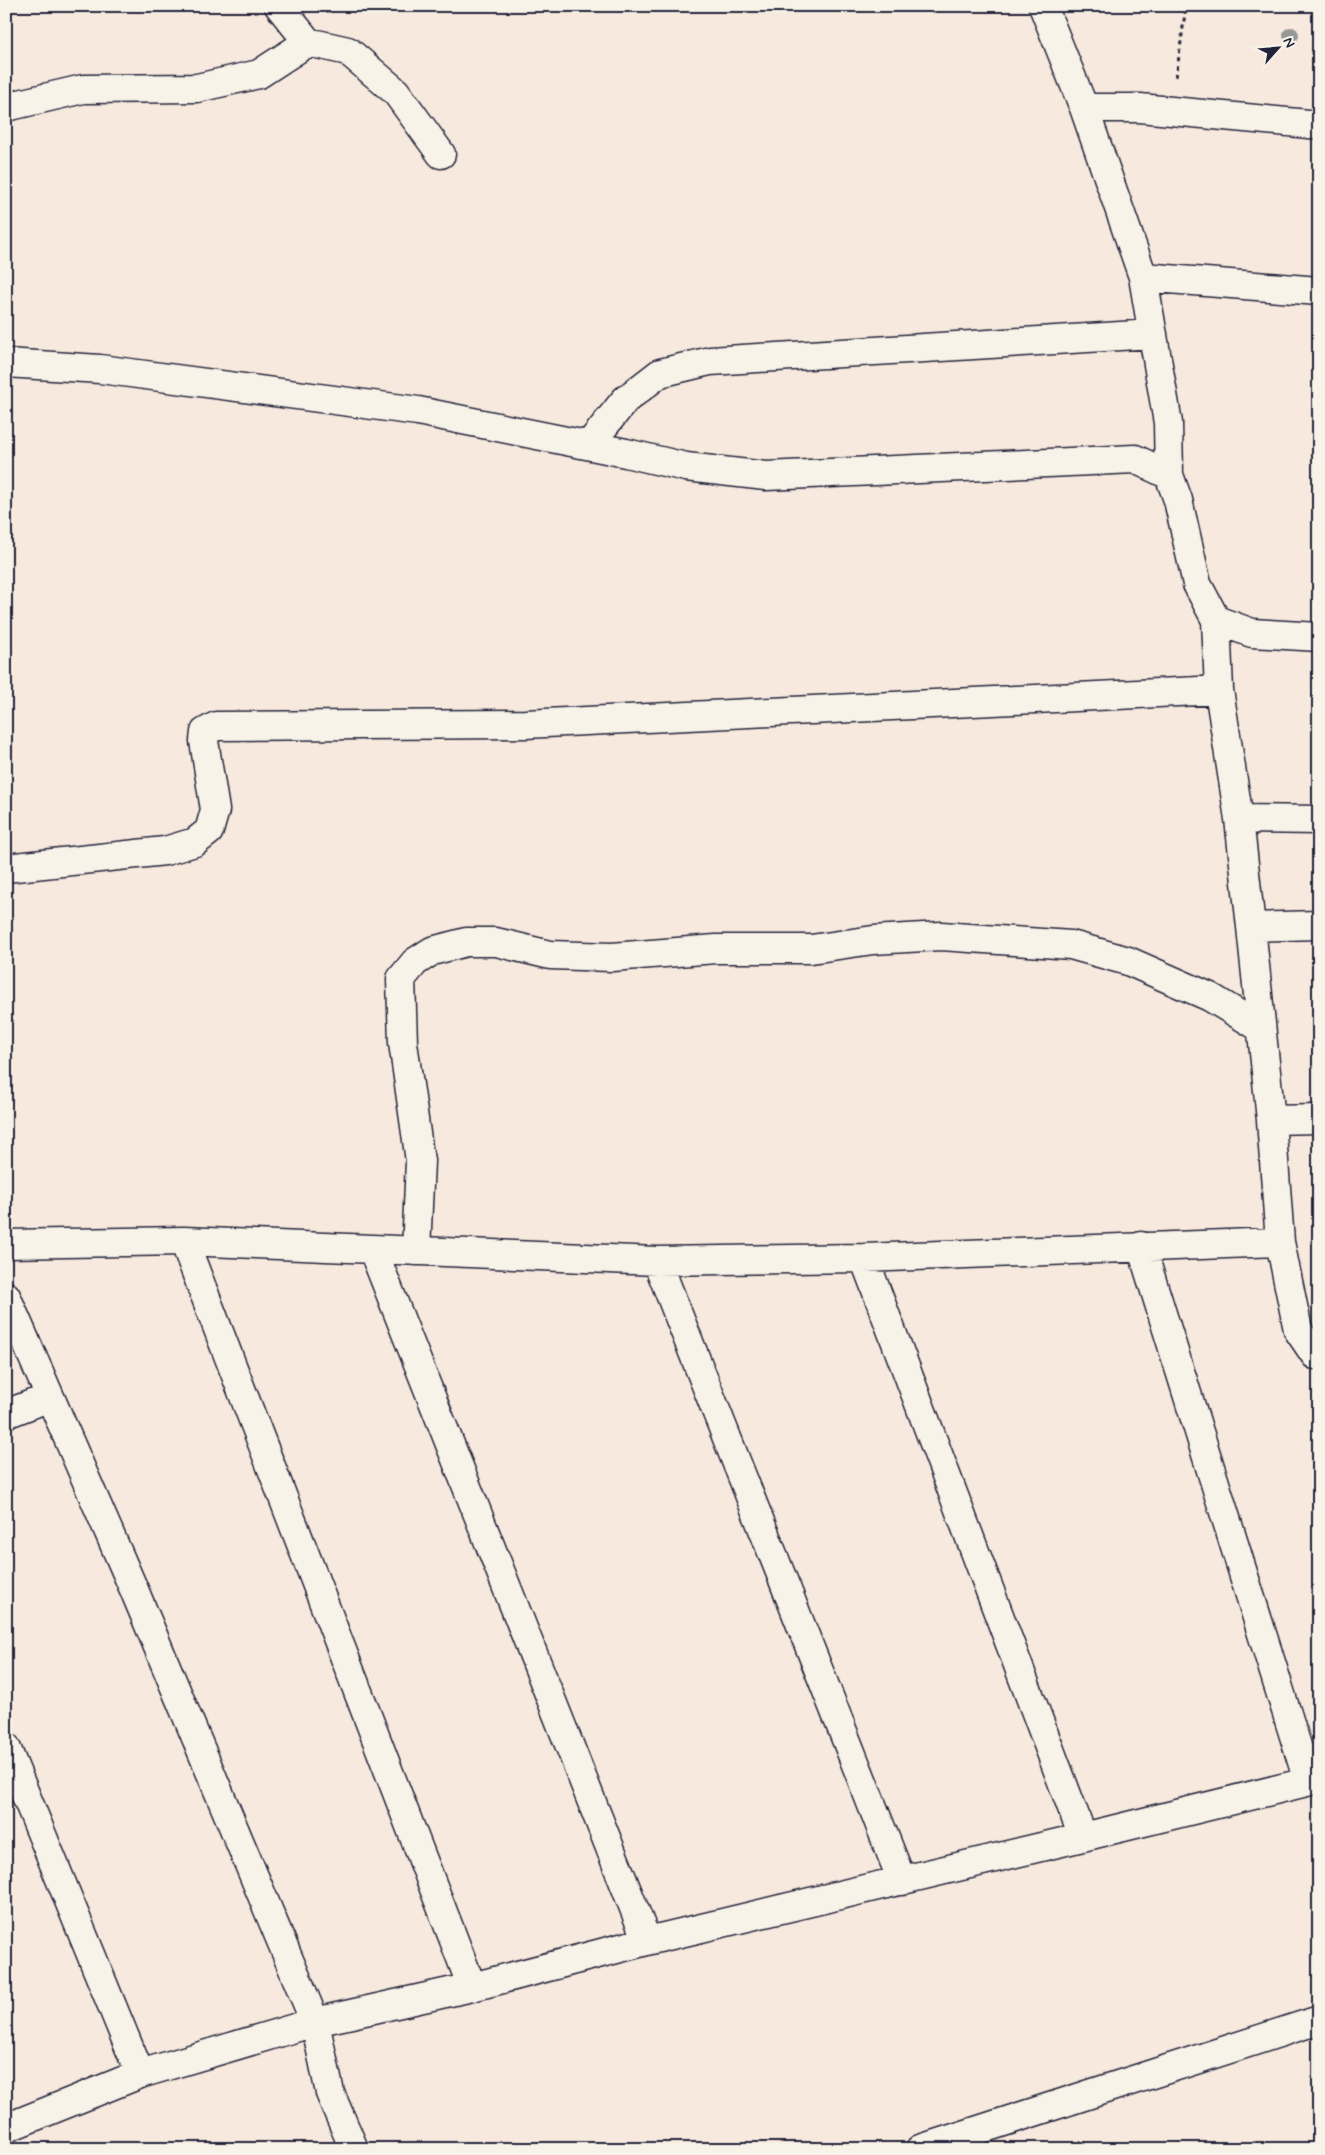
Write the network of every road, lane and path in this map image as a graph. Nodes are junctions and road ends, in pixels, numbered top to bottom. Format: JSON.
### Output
{"nodes":[{"id":1,"x":279,"y":6,"type":"edge"},
{"id":2,"x":1043,"y":6,"type":"edge"},
{"id":3,"x":1186,"y":6,"type":"edge"},
{"id":4,"x":308,"y":42,"type":"junction"},
{"id":5,"x":6,"y":107,"type":"edge"},
{"id":6,"x":1084,"y":108,"type":"junction"},
{"id":7,"x":1171,"y":111,"type":"junction"},
{"id":8,"x":1319,"y":125,"type":"edge"},
{"id":9,"x":441,"y":154,"type":"dead end"},
{"id":10,"x":1143,"y":277,"type":"junction"},
{"id":11,"x":1319,"y":291,"type":"edge"},
{"id":12,"x":1153,"y":334,"type":"junction"},
{"id":13,"x":6,"y":363,"type":"edge"},
{"id":14,"x":589,"y":445,"type":"junction"},
{"id":15,"x":1169,"y":475,"type":"junction"},
{"id":16,"x":1216,"y":620,"type":"junction"},
{"id":17,"x":1319,"y":637,"type":"edge"},
{"id":18,"x":1219,"y":690,"type":"junction"},
{"id":19,"x":1239,"y":819,"type":"junction"},
{"id":20,"x":1319,"y":820,"type":"edge"},
{"id":21,"x":6,"y":868,"type":"edge"},
{"id":22,"x":1319,"y":925,"type":"edge"},
{"id":23,"x":1251,"y":927,"type":"junction"},
{"id":24,"x":1261,"y":1028,"type":"junction"},
{"id":25,"x":1319,"y":1119,"type":"edge"},
{"id":26,"x":1271,"y":1120,"type":"junction"},
{"id":27,"x":184,"y":1241,"type":"junction"},
{"id":28,"x":1280,"y":1242,"type":"junction"},
{"id":29,"x":6,"y":1244,"type":"edge"},
{"id":30,"x":1142,"y":1246,"type":"junction"},
{"id":31,"x":373,"y":1250,"type":"junction"},
{"id":32,"x":416,"y":1251,"type":"junction"},
{"id":33,"x":864,"y":1258,"type":"junction"},
{"id":34,"x":657,"y":1261,"type":"junction"},
{"id":35,"x":6,"y":1296,"type":"edge"},
{"id":36,"x":1319,"y":1355,"type":"edge"},
{"id":37,"x":50,"y":1397,"type":"junction"},
{"id":38,"x":6,"y":1414,"type":"edge"},
{"id":39,"x":6,"y":1747,"type":"edge"},
{"id":40,"x":1313,"y":1780,"type":"edge"},
{"id":41,"x":1083,"y":1837,"type":"junction"},
{"id":42,"x":902,"y":1881,"type":"junction"},
{"id":43,"x":647,"y":1941,"type":"junction"},
{"id":44,"x":472,"y":1987,"type":"junction"},
{"id":45,"x":1319,"y":2020,"type":"edge"},
{"id":46,"x":315,"y":2022,"type":"junction"},
{"id":47,"x":140,"y":2074,"type":"junction"},
{"id":48,"x":6,"y":2128,"type":"edge"},
{"id":49,"x":354,"y":2149,"type":"edge"},
{"id":50,"x":920,"y":2149,"type":"edge"}],
"edges":[{"from":1,"to":4,"type":"street"},
{"from":2,"to":6,"type":"street"},
{"from":3,"to":7,"type":"path"},
{"from":4,"to":5,"type":"street"},
{"from":4,"to":9,"type":"street"},
{"from":6,"to":7,"type":"street"},
{"from":6,"to":10,"type":"street"},
{"from":7,"to":8,"type":"street"},
{"from":10,"to":11,"type":"street"},
{"from":10,"to":12,"type":"street"},
{"from":12,"to":14,"type":"street"},
{"from":12,"to":15,"type":"street"},
{"from":13,"to":14,"type":"street"},
{"from":14,"to":15,"type":"street"},
{"from":15,"to":16,"type":"street"},
{"from":16,"to":17,"type":"street"},
{"from":16,"to":18,"type":"street"},
{"from":18,"to":19,"type":"street"},
{"from":18,"to":21,"type":"street"},
{"from":19,"to":20,"type":"street"},
{"from":19,"to":23,"type":"street"},
{"from":22,"to":23,"type":"street"},
{"from":23,"to":24,"type":"street"},
{"from":24,"to":26,"type":"street"},
{"from":24,"to":32,"type":"street"},
{"from":25,"to":26,"type":"street"},
{"from":26,"to":28,"type":"street"},
{"from":27,"to":29,"type":"street"},
{"from":27,"to":31,"type":"street"},
{"from":27,"to":44,"type":"street"},
{"from":28,"to":30,"type":"street"},
{"from":28,"to":36,"type":"street"},
{"from":30,"to":33,"type":"street"},
{"from":30,"to":40,"type":"street"},
{"from":31,"to":32,"type":"street"},
{"from":31,"to":43,"type":"street"},
{"from":32,"to":34,"type":"street"},
{"from":33,"to":34,"type":"street"},
{"from":33,"to":41,"type":"street"},
{"from":34,"to":42,"type":"street"},
{"from":35,"to":37,"type":"street"},
{"from":37,"to":38,"type":"street"},
{"from":37,"to":46,"type":"street"},
{"from":39,"to":47,"type":"street"},
{"from":40,"to":41,"type":"street"},
{"from":41,"to":42,"type":"street"},
{"from":42,"to":43,"type":"street"},
{"from":43,"to":44,"type":"street"},
{"from":44,"to":46,"type":"street"},
{"from":45,"to":50,"type":"street"},
{"from":46,"to":47,"type":"street"},
{"from":46,"to":49,"type":"street"},
{"from":47,"to":48,"type":"street"}]}
